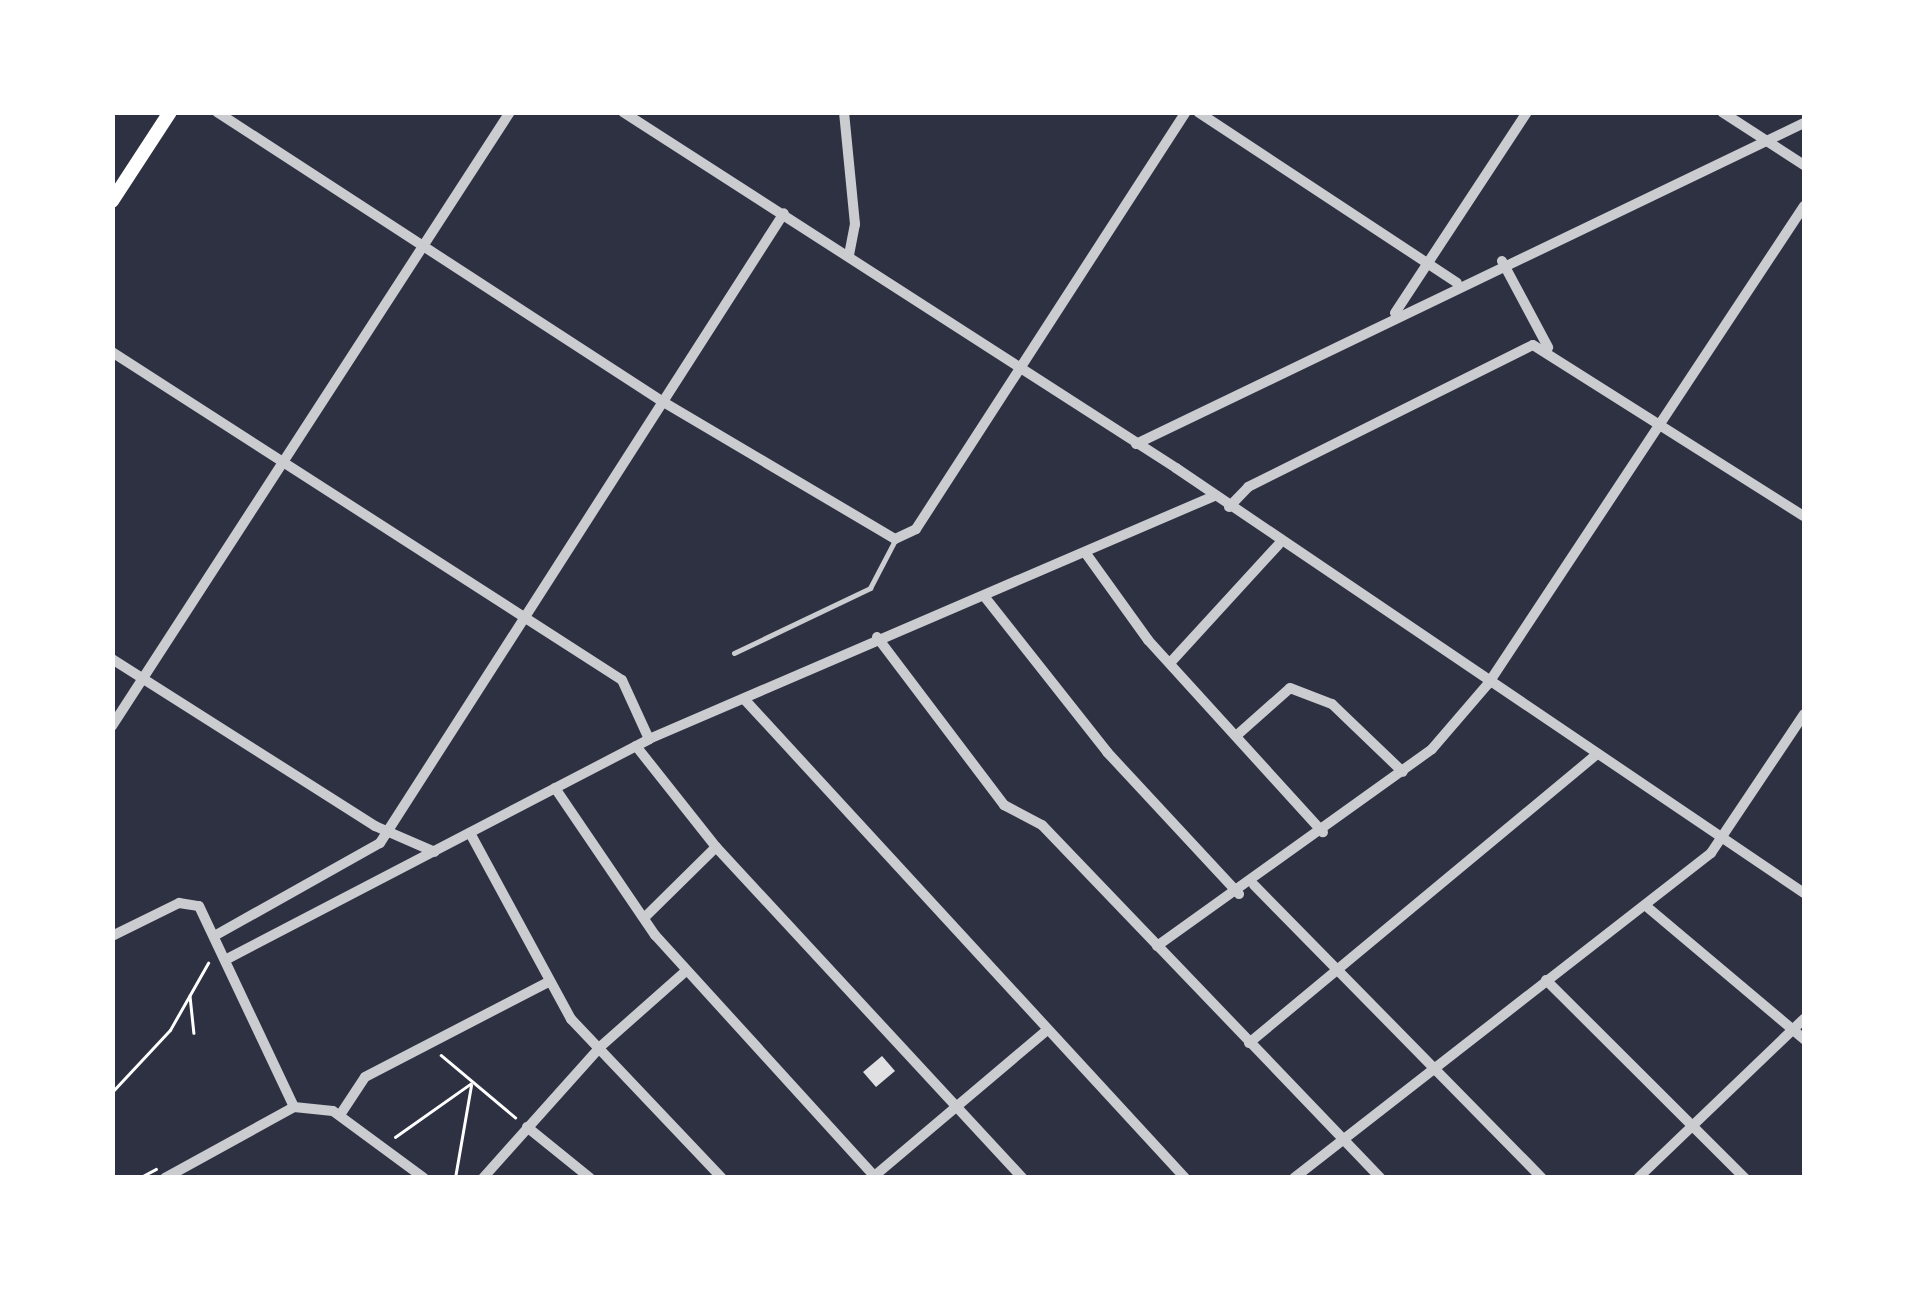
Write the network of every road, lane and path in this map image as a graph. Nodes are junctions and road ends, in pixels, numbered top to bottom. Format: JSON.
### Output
{"nodes":[{"id":1,"x":170,"y":112,"type":"edge"},
{"id":2,"x":217,"y":112,"type":"edge"},
{"id":3,"x":510,"y":112,"type":"edge"},
{"id":4,"x":623,"y":112,"type":"edge"},
{"id":5,"x":844,"y":112,"type":"edge"},
{"id":6,"x":1186,"y":112,"type":"edge"},
{"id":7,"x":1198,"y":112,"type":"edge"},
{"id":8,"x":1527,"y":112,"type":"edge"},
{"id":9,"x":1722,"y":112,"type":"edge"},
{"id":10,"x":1804,"y":123,"type":"edge"},
{"id":11,"x":1762,"y":139,"type":"junction"},
{"id":12,"x":1804,"y":165,"type":"edge"},
{"id":13,"x":112,"y":201,"type":"edge"},
{"id":14,"x":1804,"y":206,"type":"edge"},
{"id":15,"x":784,"y":212,"type":"junction"},
{"id":16,"x":424,"y":244,"type":"junction"},
{"id":17,"x":849,"y":254,"type":"junction"},
{"id":18,"x":1502,"y":261,"type":"junction"},
{"id":19,"x":1426,"y":263,"type":"junction"},
{"id":20,"x":1458,"y":282,"type":"junction"},
{"id":21,"x":1394,"y":314,"type":"junction"},
{"id":22,"x":1548,"y":348,"type":"junction"},
{"id":23,"x":112,"y":352,"type":"edge"},
{"id":24,"x":1018,"y":369,"type":"junction"},
{"id":25,"x":660,"y":400,"type":"junction"},
{"id":26,"x":1662,"y":421,"type":"junction"},
{"id":27,"x":1136,"y":444,"type":"junction"},
{"id":28,"x":282,"y":462,"type":"junction"},
{"id":29,"x":1214,"y":496,"type":"junction"},
{"id":30,"x":1229,"y":507,"type":"junction"},
{"id":31,"x":1804,"y":516,"type":"edge"},
{"id":32,"x":895,"y":539,"type":"junction"},
{"id":33,"x":1280,"y":544,"type":"junction"},
{"id":34,"x":1087,"y":555,"type":"junction"},
{"id":35,"x":984,"y":596,"type":"junction"},
{"id":36,"x":521,"y":616,"type":"junction"},
{"id":37,"x":876,"y":637,"type":"junction"},
{"id":38,"x":734,"y":654,"type":"dead end"},
{"id":39,"x":112,"y":659,"type":"edge"},
{"id":40,"x":1170,"y":663,"type":"junction"},
{"id":41,"x":144,"y":679,"type":"junction"},
{"id":42,"x":1488,"y":684,"type":"junction"},
{"id":43,"x":745,"y":700,"type":"junction"},
{"id":44,"x":1804,"y":714,"type":"edge"},
{"id":45,"x":112,"y":726,"type":"edge"},
{"id":46,"x":1236,"y":736,"type":"junction"},
{"id":47,"x":648,"y":739,"type":"junction"},
{"id":48,"x":636,"y":746,"type":"junction"},
{"id":49,"x":1596,"y":755,"type":"junction"},
{"id":50,"x":1403,"y":772,"type":"junction"},
{"id":51,"x":555,"y":788,"type":"junction"},
{"id":52,"x":389,"y":830,"type":"junction"},
{"id":53,"x":1323,"y":832,"type":"junction"},
{"id":54,"x":470,"y":833,"type":"junction"},
{"id":55,"x":1722,"y":839,"type":"junction"},
{"id":56,"x":716,"y":847,"type":"junction"},
{"id":57,"x":434,"y":852,"type":"junction"},
{"id":58,"x":1254,"y":885,"type":"junction"},
{"id":59,"x":1804,"y":893,"type":"edge"},
{"id":60,"x":1239,"y":894,"type":"junction"},
{"id":61,"x":1646,"y":906,"type":"junction"},
{"id":62,"x":644,"y":918,"type":"junction"},
{"id":63,"x":216,"y":935,"type":"junction"},
{"id":64,"x":112,"y":936,"type":"edge"},
{"id":65,"x":1157,"y":946,"type":"junction"},
{"id":66,"x":204,"y":947,"type":"dead end"},
{"id":67,"x":225,"y":957,"type":"junction"},
{"id":68,"x":212,"y":961,"type":"junction"},
{"id":69,"x":1334,"y":968,"type":"junction"},
{"id":70,"x":686,"y":971,"type":"junction"},
{"id":71,"x":220,"y":977,"type":"dead end"},
{"id":72,"x":1546,"y":980,"type":"junction"},
{"id":73,"x":548,"y":982,"type":"junction"},
{"id":74,"x":190,"y":994,"type":"junction"},
{"id":75,"x":1804,"y":1019,"type":"edge"},
{"id":76,"x":1793,"y":1030,"type":"junction"},
{"id":77,"x":1046,"y":1031,"type":"junction"},
{"id":78,"x":194,"y":1033,"type":"dead end"},
{"id":79,"x":1804,"y":1039,"type":"edge"},
{"id":80,"x":1249,"y":1043,"type":"junction"},
{"id":81,"x":429,"y":1044,"type":"junction"},
{"id":82,"x":600,"y":1047,"type":"junction"},
{"id":83,"x":1428,"y":1066,"type":"junction"},
{"id":84,"x":471,"y":1084,"type":"junction"},
{"id":85,"x":112,"y":1092,"type":"edge"},
{"id":86,"x":958,"y":1104,"type":"junction"},
{"id":87,"x":294,"y":1107,"type":"junction"},
{"id":88,"x":340,"y":1115,"type":"junction"},
{"id":89,"x":527,"y":1127,"type":"junction"},
{"id":90,"x":1694,"y":1127,"type":"junction"},
{"id":91,"x":1338,"y":1136,"type":"junction"},
{"id":92,"x":382,"y":1146,"type":"junction"},
{"id":93,"x":173,"y":1160,"type":"dead end"},
{"id":94,"x":874,"y":1177,"type":"edge"},
{"id":95,"x":139,"y":1178,"type":"edge"},
{"id":96,"x":165,"y":1178,"type":"edge"},
{"id":97,"x":424,"y":1178,"type":"edge"},
{"id":98,"x":455,"y":1178,"type":"edge"},
{"id":99,"x":483,"y":1178,"type":"edge"},
{"id":100,"x":590,"y":1178,"type":"edge"},
{"id":101,"x":722,"y":1178,"type":"edge"},
{"id":102,"x":1023,"y":1178,"type":"edge"},
{"id":103,"x":1185,"y":1178,"type":"edge"},
{"id":104,"x":1294,"y":1178,"type":"edge"},
{"id":105,"x":1380,"y":1178,"type":"edge"},
{"id":106,"x":1542,"y":1178,"type":"edge"},
{"id":107,"x":1638,"y":1178,"type":"edge"},
{"id":108,"x":1745,"y":1178,"type":"edge"}],
"edges":[{"from":1,"to":13,"type":"main road"},
{"from":2,"to":16,"type":"street"},
{"from":3,"to":16,"type":"street"},
{"from":4,"to":15,"type":"street"},
{"from":5,"to":17,"type":"street"},
{"from":6,"to":24,"type":"street"},
{"from":7,"to":19,"type":"street"},
{"from":8,"to":19,"type":"street"},
{"from":9,"to":11,"type":"street"},
{"from":10,"to":11,"type":"street"},
{"from":11,"to":12,"type":"street"},
{"from":11,"to":18,"type":"street"},
{"from":14,"to":26,"type":"street"},
{"from":15,"to":17,"type":"street"},
{"from":15,"to":25,"type":"street"},
{"from":16,"to":25,"type":"street"},
{"from":16,"to":28,"type":"street"},
{"from":17,"to":24,"type":"street"},
{"from":18,"to":20,"type":"street"},
{"from":18,"to":22,"type":"street"},
{"from":19,"to":20,"type":"street"},
{"from":19,"to":21,"type":"street"},
{"from":20,"to":21,"type":"street"},
{"from":21,"to":27,"type":"street"},
{"from":22,"to":26,"type":"street"},
{"from":22,"to":30,"type":"street"},
{"from":23,"to":28,"type":"street"},
{"from":24,"to":27,"type":"street"},
{"from":24,"to":32,"type":"street"},
{"from":25,"to":32,"type":"street"},
{"from":25,"to":36,"type":"street"},
{"from":26,"to":31,"type":"street"},
{"from":26,"to":42,"type":"street"},
{"from":27,"to":29,"type":"street"},
{"from":28,"to":36,"type":"street"},
{"from":28,"to":41,"type":"street"},
{"from":29,"to":30,"type":"street"},
{"from":29,"to":34,"type":"street"},
{"from":30,"to":33,"type":"street"},
{"from":32,"to":38,"type":"lane"},
{"from":33,"to":40,"type":"street"},
{"from":33,"to":42,"type":"street"},
{"from":34,"to":35,"type":"street"},
{"from":34,"to":40,"type":"street"},
{"from":35,"to":37,"type":"street"},
{"from":35,"to":60,"type":"street"},
{"from":36,"to":47,"type":"street"},
{"from":36,"to":52,"type":"street"},
{"from":37,"to":43,"type":"street"},
{"from":37,"to":65,"type":"street"},
{"from":39,"to":41,"type":"street"},
{"from":40,"to":46,"type":"street"},
{"from":41,"to":45,"type":"street"},
{"from":41,"to":52,"type":"street"},
{"from":42,"to":49,"type":"street"},
{"from":42,"to":50,"type":"street"},
{"from":43,"to":47,"type":"street"},
{"from":43,"to":77,"type":"street"},
{"from":44,"to":55,"type":"street"},
{"from":46,"to":50,"type":"street"},
{"from":46,"to":53,"type":"street"},
{"from":47,"to":48,"type":"street"},
{"from":48,"to":51,"type":"street"},
{"from":48,"to":56,"type":"street"},
{"from":49,"to":55,"type":"street"},
{"from":49,"to":69,"type":"street"},
{"from":50,"to":53,"type":"street"},
{"from":51,"to":54,"type":"street"},
{"from":51,"to":62,"type":"street"},
{"from":52,"to":57,"type":"street"},
{"from":52,"to":63,"type":"street"},
{"from":53,"to":58,"type":"street"},
{"from":54,"to":57,"type":"street"},
{"from":54,"to":73,"type":"street"},
{"from":55,"to":59,"type":"street"},
{"from":55,"to":61,"type":"street"},
{"from":56,"to":62,"type":"street"},
{"from":56,"to":86,"type":"street"},
{"from":57,"to":67,"type":"street"},
{"from":58,"to":60,"type":"street"},
{"from":58,"to":69,"type":"street"},
{"from":60,"to":65,"type":"street"},
{"from":61,"to":72,"type":"street"},
{"from":61,"to":76,"type":"street"},
{"from":62,"to":70,"type":"street"},
{"from":63,"to":64,"type":"street"},
{"from":63,"to":67,"type":"street"},
{"from":65,"to":80,"type":"street"},
{"from":66,"to":68,"type":"path"},
{"from":67,"to":68,"type":"path"},
{"from":67,"to":87,"type":"street"},
{"from":68,"to":71,"type":"path"},
{"from":68,"to":74,"type":"path"},
{"from":69,"to":80,"type":"street"},
{"from":69,"to":83,"type":"street"},
{"from":70,"to":82,"type":"street"},
{"from":70,"to":94,"type":"street"},
{"from":72,"to":83,"type":"street"},
{"from":72,"to":90,"type":"street"},
{"from":73,"to":81,"type":"street"},
{"from":73,"to":82,"type":"street"},
{"from":74,"to":78,"type":"path"},
{"from":74,"to":85,"type":"path"},
{"from":75,"to":76,"type":"street"},
{"from":76,"to":79,"type":"street"},
{"from":76,"to":90,"type":"street"},
{"from":77,"to":86,"type":"street"},
{"from":77,"to":103,"type":"street"},
{"from":80,"to":91,"type":"street"},
{"from":81,"to":84,"type":"path"},
{"from":81,"to":88,"type":"street"},
{"from":82,"to":89,"type":"street"},
{"from":82,"to":101,"type":"street"},
{"from":83,"to":91,"type":"street"},
{"from":83,"to":106,"type":"street"},
{"from":84,"to":89,"type":"path"},
{"from":84,"to":92,"type":"path"},
{"from":84,"to":98,"type":"path"},
{"from":86,"to":94,"type":"street"},
{"from":86,"to":102,"type":"street"},
{"from":87,"to":88,"type":"street"},
{"from":87,"to":96,"type":"street"},
{"from":88,"to":92,"type":"street"},
{"from":89,"to":99,"type":"street"},
{"from":89,"to":100,"type":"street"},
{"from":90,"to":107,"type":"street"},
{"from":90,"to":108,"type":"street"},
{"from":91,"to":104,"type":"street"},
{"from":91,"to":105,"type":"street"},
{"from":92,"to":97,"type":"street"},
{"from":93,"to":95,"type":"path"}]}
